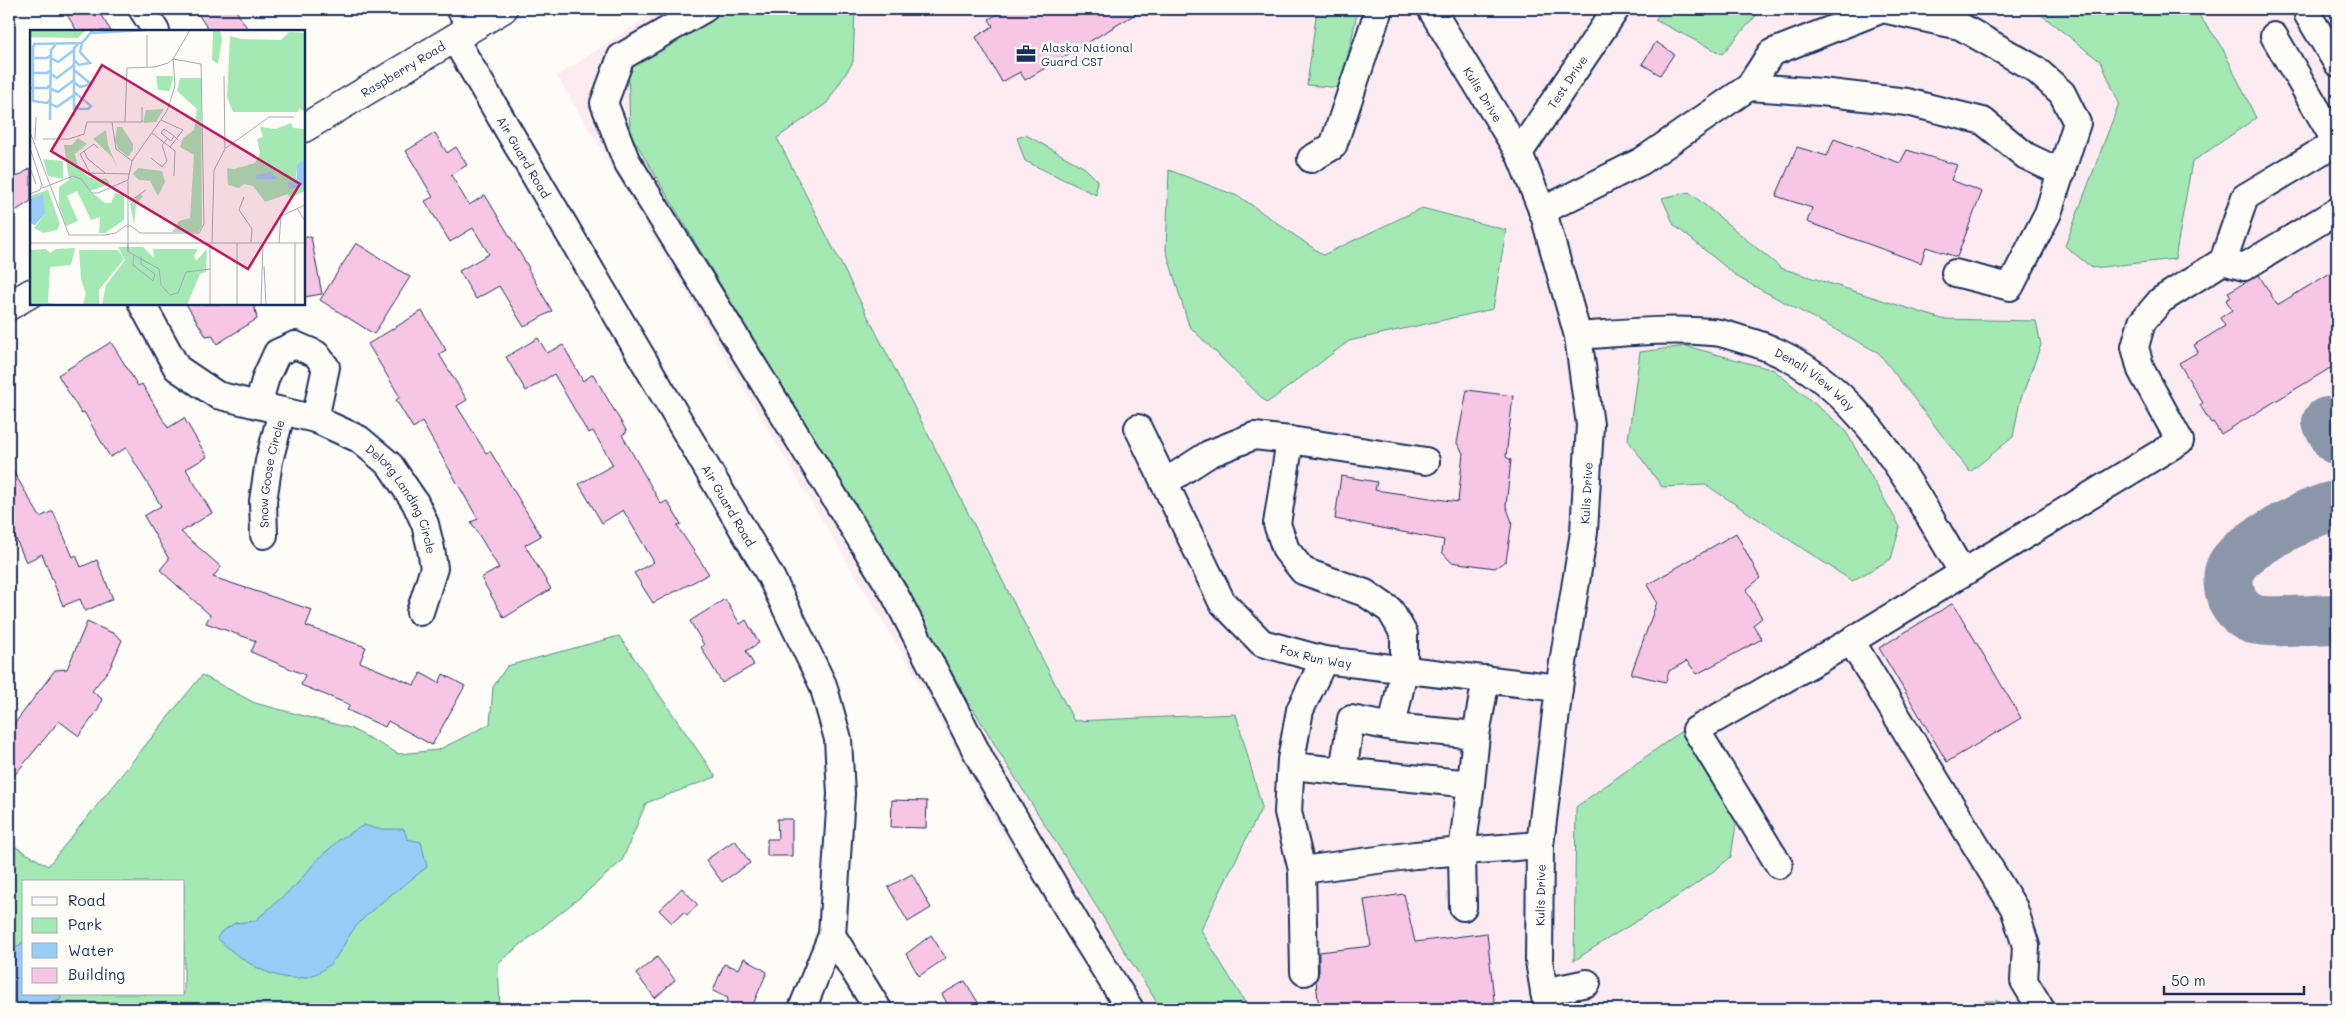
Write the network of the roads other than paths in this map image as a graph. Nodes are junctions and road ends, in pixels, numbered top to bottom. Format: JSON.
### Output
{"nodes":[{"id":1,"x":142,"y":9,"type":"edge"},
{"id":2,"x":502,"y":9,"type":"edge"},
{"id":3,"x":704,"y":9,"type":"edge"},
{"id":4,"x":1379,"y":9,"type":"edge"},
{"id":5,"x":1431,"y":9,"type":"edge"},
{"id":6,"x":1616,"y":9,"type":"edge"},
{"id":7,"x":2308,"y":15,"type":"dead end"},
{"id":8,"x":462,"y":25,"type":"edge"},
{"id":9,"x":155,"y":30,"type":"edge"},
{"id":10,"x":2274,"y":36,"type":"dead end"},
{"id":11,"x":2337,"y":63,"type":"edge"},
{"id":12,"x":1749,"y":87,"type":"junction"},
{"id":13,"x":305,"y":127,"type":"edge"},
{"id":14,"x":2335,"y":148,"type":"edge"},
{"id":15,"x":1519,"y":153,"type":"junction"},
{"id":16,"x":1311,"y":159,"type":"dead end"},
{"id":17,"x":2062,"y":174,"type":"junction"},
{"id":18,"x":1542,"y":210,"type":"junction"},
{"id":19,"x":2337,"y":211,"type":"edge"},
{"id":20,"x":2222,"y":261,"type":"junction"},
{"id":21,"x":1955,"y":273,"type":"dead end"},
{"id":22,"x":30,"y":294,"type":"edge"},
{"id":23,"x":143,"y":305,"type":"edge"},
{"id":24,"x":9,"y":306,"type":"edge"},
{"id":25,"x":1578,"y":336,"type":"junction"},
{"id":26,"x":270,"y":408,"type":"junction"},
{"id":27,"x":315,"y":420,"type":"junction"},
{"id":28,"x":1138,"y":428,"type":"dead end"},
{"id":29,"x":1290,"y":440,"type":"junction"},
{"id":30,"x":1426,"y":461,"type":"dead end"},
{"id":31,"x":1164,"y":483,"type":"junction"},
{"id":32,"x":264,"y":535,"type":"dead end"},
{"id":33,"x":1964,"y":573,"type":"junction"},
{"id":34,"x":420,"y":612,"type":"dead end"},
{"id":35,"x":1851,"y":641,"type":"junction"},
{"id":36,"x":1324,"y":660,"type":"junction"},
{"id":37,"x":1404,"y":670,"type":"junction"},
{"id":38,"x":1486,"y":679,"type":"junction"},
{"id":39,"x":1559,"y":688,"type":"junction"},
{"id":40,"x":1392,"y":727,"type":"junction"},
{"id":41,"x":1476,"y":734,"type":"junction"},
{"id":42,"x":1291,"y":766,"type":"junction"},
{"id":43,"x":1343,"y":772,"type":"junction"},
{"id":44,"x":1471,"y":784,"type":"junction"},
{"id":45,"x":1540,"y":845,"type":"junction"},
{"id":46,"x":1462,"y":851,"type":"junction"},
{"id":47,"x":1778,"y":866,"type":"dead end"},
{"id":48,"x":1302,"y":870,"type":"junction"},
{"id":49,"x":1463,"y":907,"type":"dead end"},
{"id":50,"x":832,"y":936,"type":"junction"},
{"id":51,"x":1304,"y":972,"type":"dead end"},
{"id":52,"x":1587,"y":983,"type":"dead end"},
{"id":53,"x":1546,"y":1000,"type":"edge"},
{"id":54,"x":802,"y":1009,"type":"edge"},
{"id":55,"x":878,"y":1009,"type":"edge"},
{"id":56,"x":1130,"y":1009,"type":"edge"},
{"id":57,"x":2041,"y":1009,"type":"edge"}],
"edges":[{"from":1,"to":9,"type":"street"},
{"from":2,"to":8,"type":"main road","name":"Raspberry Road"},
{"from":3,"to":56,"type":"street"},
{"from":4,"to":16,"type":"street"},
{"from":5,"to":15,"type":"street","name":"Kulis Drive"},
{"from":6,"to":15,"type":"street","name":"Test Drive"},
{"from":7,"to":11,"type":"street"},
{"from":8,"to":13,"type":"main road","name":"Raspberry Road"},
{"from":8,"to":50,"type":"street","name":"Air Guard Road"},
{"from":10,"to":14,"type":"street"},
{"from":12,"to":17,"type":"street"},
{"from":12,"to":17,"type":"street"},
{"from":12,"to":18,"type":"street"},
{"from":14,"to":20,"type":"street"},
{"from":15,"to":18,"type":"street","name":"Kulis Drive"},
{"from":17,"to":21,"type":"street"},
{"from":18,"to":25,"type":"street","name":"Kulis Drive"},
{"from":19,"to":20,"type":"street"},
{"from":20,"to":33,"type":"street"},
{"from":22,"to":24,"type":"main road"},
{"from":23,"to":26,"type":"street","name":"Delong Landing Circle"},
{"from":25,"to":33,"type":"street","name":"Denali View Way"},
{"from":25,"to":39,"type":"street","name":"Kulis Drive"},
{"from":26,"to":27,"type":"street","name":"Delong Landing Circle"},
{"from":26,"to":27,"type":"street"},
{"from":26,"to":32,"type":"street","name":"Snow Goose Circle"},
{"from":27,"to":34,"type":"street","name":"Delong Landing Circle"},
{"from":28,"to":31,"type":"street","name":"Fox Run Way"},
{"from":29,"to":30,"type":"street"},
{"from":29,"to":31,"type":"street"},
{"from":29,"to":37,"type":"street"},
{"from":31,"to":36,"type":"street","name":"Fox Run Way"},
{"from":33,"to":35,"type":"street"},
{"from":35,"to":47,"type":"street"},
{"from":35,"to":57,"type":"street"},
{"from":36,"to":37,"type":"street","name":"Fox Run Way"},
{"from":36,"to":42,"type":"street"},
{"from":37,"to":38,"type":"street","name":"Fox Run Way"},
{"from":37,"to":40,"type":"street"},
{"from":38,"to":39,"type":"street","name":"Fox Run Way"},
{"from":38,"to":41,"type":"street"},
{"from":39,"to":45,"type":"street","name":"Kulis Drive"},
{"from":40,"to":41,"type":"street"},
{"from":40,"to":43,"type":"street"},
{"from":41,"to":44,"type":"street"},
{"from":42,"to":43,"type":"street"},
{"from":42,"to":48,"type":"street"},
{"from":43,"to":44,"type":"street"},
{"from":44,"to":46,"type":"street"},
{"from":45,"to":46,"type":"street"},
{"from":45,"to":53,"type":"street","name":"Kulis Drive"},
{"from":46,"to":48,"type":"street"},
{"from":46,"to":49,"type":"street"},
{"from":48,"to":51,"type":"street"},
{"from":50,"to":54,"type":"street","name":"Air Guard Road"},
{"from":50,"to":55,"type":"street"},
{"from":52,"to":53,"type":"street"}]}
